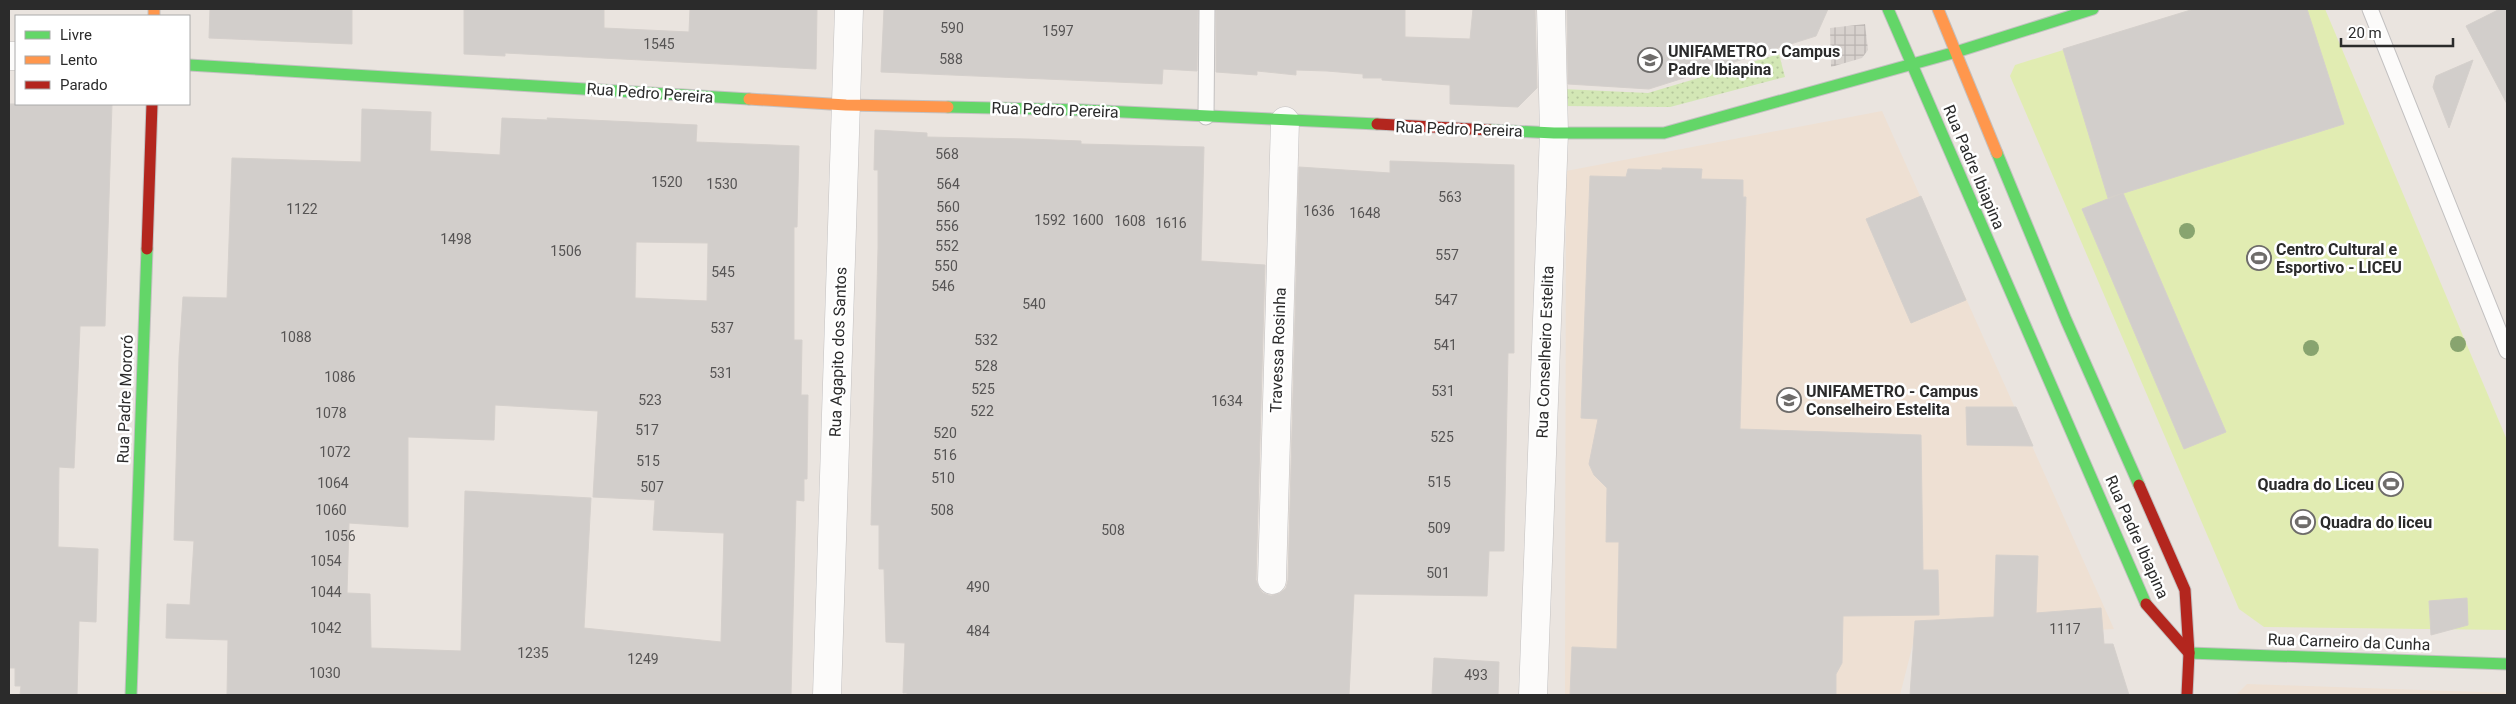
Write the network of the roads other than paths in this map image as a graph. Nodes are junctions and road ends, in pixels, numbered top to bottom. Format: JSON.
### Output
{"nodes":[{"id":1,"x":849,"y":9,"type":"edge"},
{"id":2,"x":1207,"y":9,"type":"edge"},
{"id":3,"x":1551,"y":9,"type":"edge"},
{"id":4,"x":1888,"y":9,"type":"edge"},
{"id":5,"x":1938,"y":9,"type":"edge"},
{"id":6,"x":2093,"y":9,"type":"edge"},
{"id":7,"x":2370,"y":9,"type":"edge"},
{"id":8,"x":1956,"y":52,"type":"junction"},
{"id":9,"x":1912,"y":64,"type":"junction"},
{"id":10,"x":190,"y":65,"type":"edge"},
{"id":11,"x":152,"y":105,"type":"edge"},
{"id":12,"x":846,"y":105,"type":"junction"},
{"id":13,"x":1206,"y":117,"type":"junction"},
{"id":14,"x":1285,"y":121,"type":"junction"},
{"id":15,"x":1554,"y":133,"type":"junction"},
{"id":16,"x":2507,"y":351,"type":"edge"},
{"id":17,"x":1272,"y":580,"type":"dead end"},
{"id":18,"x":2189,"y":653,"type":"junction"},
{"id":19,"x":2507,"y":664,"type":"edge"},
{"id":20,"x":131,"y":695,"type":"edge"},
{"id":21,"x":827,"y":695,"type":"edge"},
{"id":22,"x":1532,"y":695,"type":"edge"},
{"id":23,"x":2187,"y":695,"type":"edge"}],
"edges":[{"from":1,"to":12,"type":"street","name":"Rua Agapito dos Santos"},
{"from":2,"to":13,"type":"lane"},
{"from":3,"to":15,"type":"street","name":"Rua Conselheiro Estelita"},
{"from":4,"to":9,"type":"street","name":"Rua Padre Ibiapina"},
{"from":5,"to":8,"type":"street","name":"Rua Padre Ibiapina"},
{"from":6,"to":8,"type":"street","name":"Rua Pedro Pereira"},
{"from":7,"to":16,"type":"lane"},
{"from":8,"to":9,"type":"street","name":"Rua Pedro Pereira"},
{"from":8,"to":18,"type":"street","name":"Rua Padre Ibiapina"},
{"from":9,"to":15,"type":"street","name":"Rua Pedro Pereira"},
{"from":9,"to":18,"type":"street","name":"Rua Padre Ibiapina"},
{"from":10,"to":12,"type":"street","name":"Rua Pedro Pereira"},
{"from":11,"to":20,"type":"street","name":"Rua Padre Mororó"},
{"from":12,"to":13,"type":"street","name":"Rua Pedro Pereira"},
{"from":12,"to":21,"type":"street","name":"Rua Agapito dos Santos"},
{"from":13,"to":14,"type":"street","name":"Rua Pedro Pereira"},
{"from":14,"to":15,"type":"street","name":"Rua Pedro Pereira"},
{"from":14,"to":17,"type":"street","name":"Travessa Rosinha"},
{"from":15,"to":22,"type":"street","name":"Rua Conselheiro Estelita"},
{"from":18,"to":19,"type":"street","name":"Rua Carneiro da Cunha"},
{"from":18,"to":23,"type":"street"}]}
